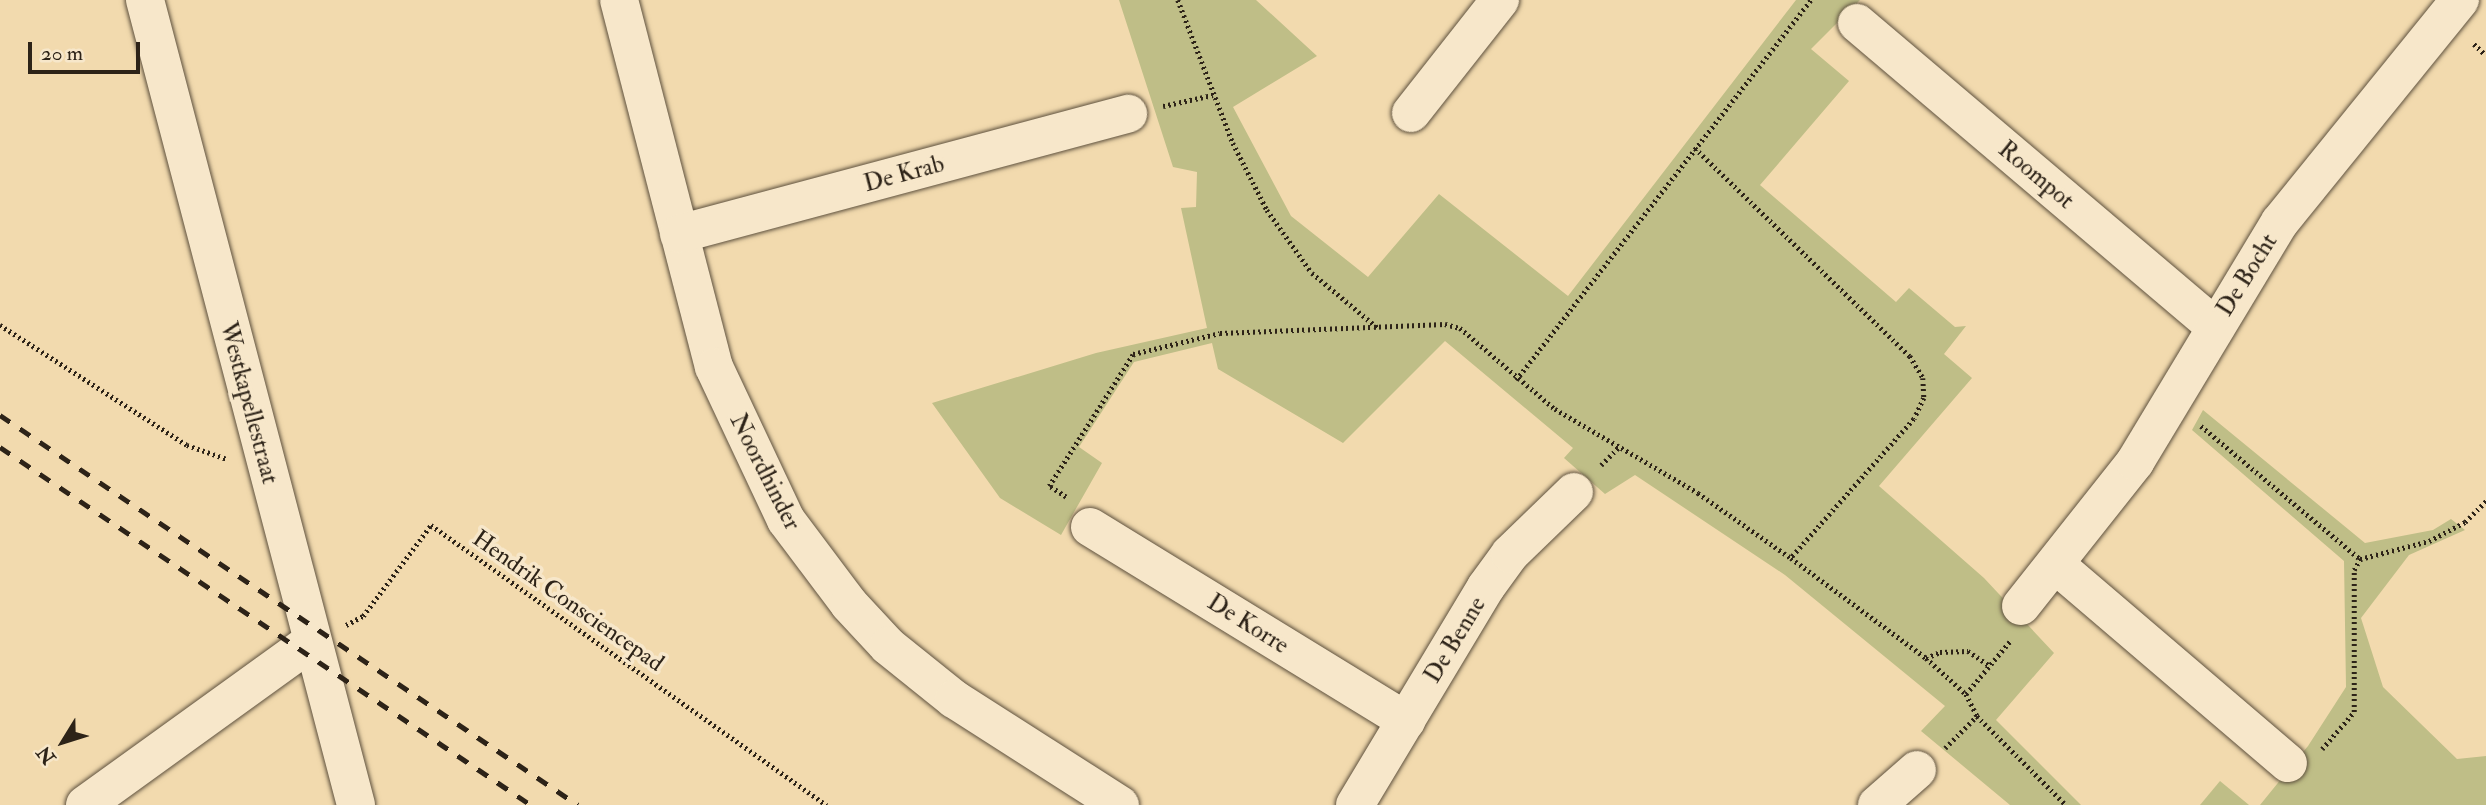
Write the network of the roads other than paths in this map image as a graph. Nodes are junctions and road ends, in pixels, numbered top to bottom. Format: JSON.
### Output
{"nodes":[{"id":1,"x":145,"y":0,"type":"edge"},
{"id":2,"x":619,"y":0,"type":"edge"},
{"id":3,"x":1500,"y":0,"type":"edge"},
{"id":4,"x":2443,"y":6,"type":"edge"},
{"id":5,"x":1857,"y":23,"type":"dead end"},
{"id":6,"x":1411,"y":113,"type":"dead end"},
{"id":7,"x":1128,"y":114,"type":"road end"},
{"id":8,"x":679,"y":234,"type":"junction"},
{"id":9,"x":2215,"y":327,"type":"junction"},
{"id":10,"x":1574,"y":492,"type":"dead end"},
{"id":11,"x":1090,"y":527,"type":"road end"},
{"id":12,"x":2056,"y":565,"type":"junction"},
{"id":13,"x":2021,"y":606,"type":"road end"},
{"id":14,"x":310,"y":643,"type":"junction"},
{"id":15,"x":1406,"y":721,"type":"junction"},
{"id":16,"x":2303,"y":758,"type":"road end"},
{"id":17,"x":1917,"y":770,"type":"road end"},
{"id":18,"x":85,"y":805,"type":"edge"},
{"id":19,"x":356,"y":805,"type":"edge"},
{"id":20,"x":1120,"y":805,"type":"edge"},
{"id":21,"x":1355,"y":805,"type":"edge"},
{"id":22,"x":1877,"y":805,"type":"edge"}],
"edges":[{"from":1,"to":14,"type":"street","name":"Westkapellestraat"},
{"from":2,"to":8,"type":"street","name":"Noordhinder"},
{"from":3,"to":6,"type":"street"},
{"from":4,"to":9,"type":"street","name":"De Bocht"},
{"from":5,"to":9,"type":"street","name":"Roompot"},
{"from":7,"to":8,"type":"street","name":"De Krab"},
{"from":8,"to":20,"type":"street","name":"Noordhinder"},
{"from":9,"to":12,"type":"street","name":"De Bocht"},
{"from":10,"to":15,"type":"street","name":"De Benne"},
{"from":11,"to":15,"type":"street","name":"De Korre"},
{"from":12,"to":13,"type":"street","name":"De Bocht"},
{"from":12,"to":16,"type":"street"},
{"from":14,"to":18,"type":"street"},
{"from":14,"to":19,"type":"street","name":"Westkapellestraat"},
{"from":15,"to":21,"type":"street","name":"De Benne"},
{"from":17,"to":22,"type":"street"}]}
